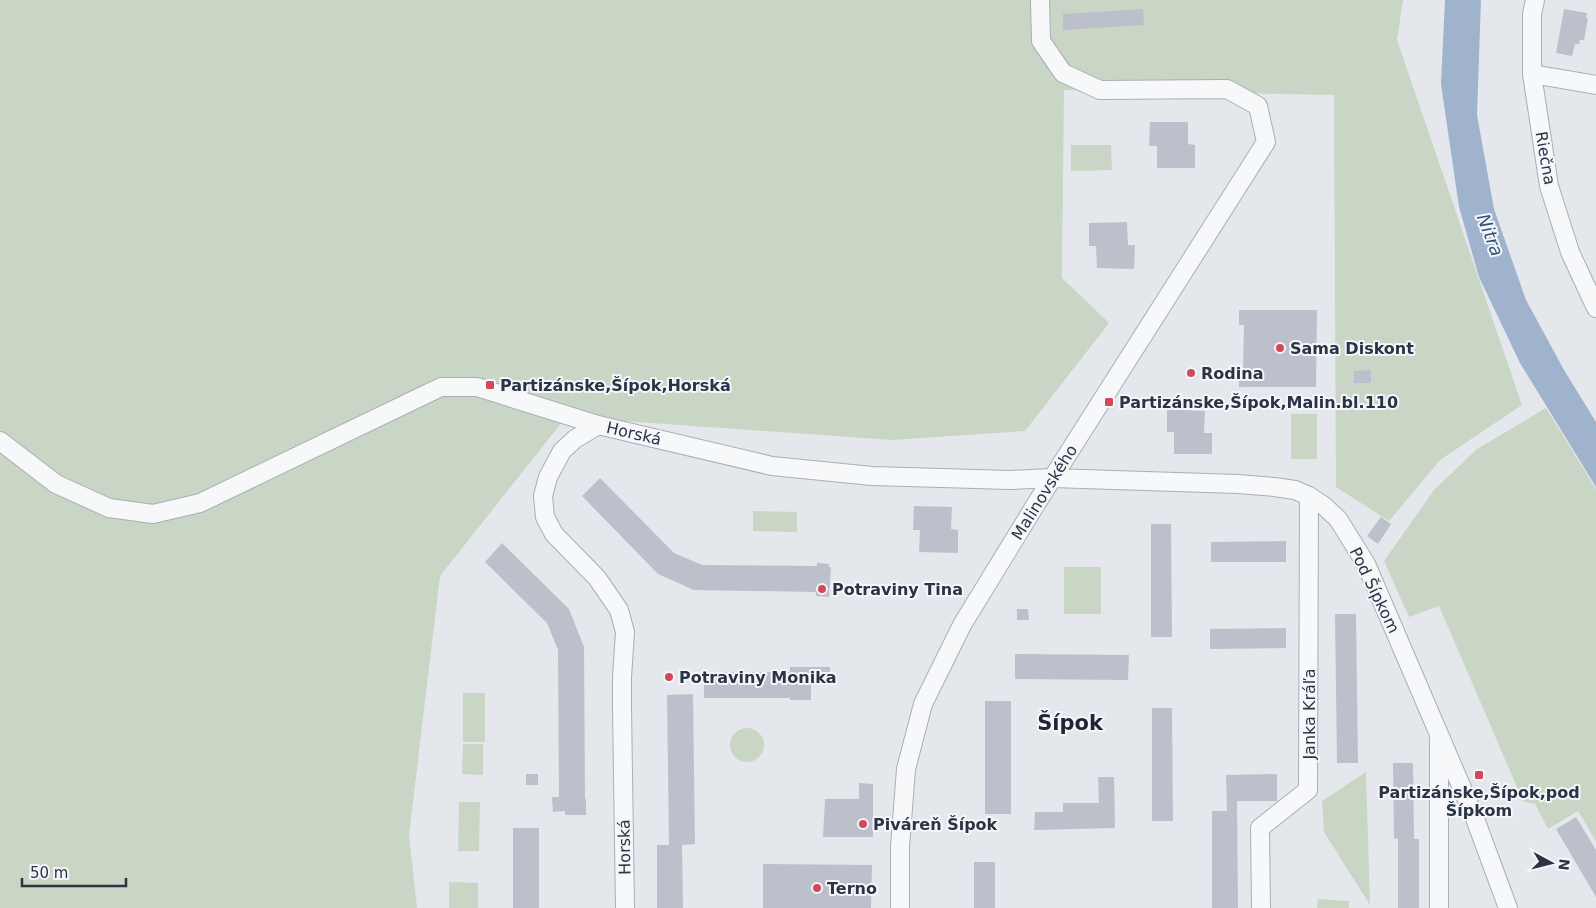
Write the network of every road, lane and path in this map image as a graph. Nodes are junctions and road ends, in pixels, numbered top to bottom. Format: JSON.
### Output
{"nodes":[{"id":1,"x":1040,"y":0,"type":"edge"},
{"id":2,"x":1535,"y":0,"type":"edge"},
{"id":3,"x":1532,"y":74,"type":"junction"},
{"id":4,"x":1596,"y":85,"type":"edge"},
{"id":5,"x":1596,"y":308,"type":"edge"},
{"id":6,"x":598,"y":425,"type":"junction"},
{"id":7,"x":0,"y":441,"type":"edge"},
{"id":8,"x":1052,"y":478,"type":"junction"},
{"id":9,"x":1021,"y":480,"type":"junction"},
{"id":10,"x":1309,"y":496,"type":"junction"},
{"id":11,"x":1036,"y":504,"type":"junction"},
{"id":12,"x":1439,"y":730,"type":"junction"},
{"id":13,"x":625,"y":908,"type":"edge"},
{"id":14,"x":900,"y":908,"type":"edge"},
{"id":15,"x":1261,"y":908,"type":"edge"},
{"id":16,"x":1439,"y":908,"type":"edge"},
{"id":17,"x":1508,"y":908,"type":"edge"}],
"edges":[{"from":1,"to":8,"type":"street","name":"Malinovského"},
{"from":2,"to":3,"type":"street","name":"Riečna"},
{"from":3,"to":4,"type":"street"},
{"from":3,"to":5,"type":"street","name":"Riečna"},
{"from":6,"to":7,"type":"street"},
{"from":6,"to":9,"type":"street","name":"Horská"},
{"from":6,"to":13,"type":"street","name":"Horská"},
{"from":8,"to":9,"type":"street","name":"Horská"},
{"from":8,"to":10,"type":"street","name":"Pod Šípkom"},
{"from":8,"to":11,"type":"street","name":"Malinovského"},
{"from":9,"to":11,"type":"street"},
{"from":10,"to":12,"type":"street","name":"Pod Šípkom"},
{"from":10,"to":15,"type":"street","name":"Janka Kráľa"},
{"from":11,"to":14,"type":"street","name":"Malinovského"},
{"from":12,"to":16,"type":"street"},
{"from":12,"to":17,"type":"street","name":"Pod Šípkom"}]}
